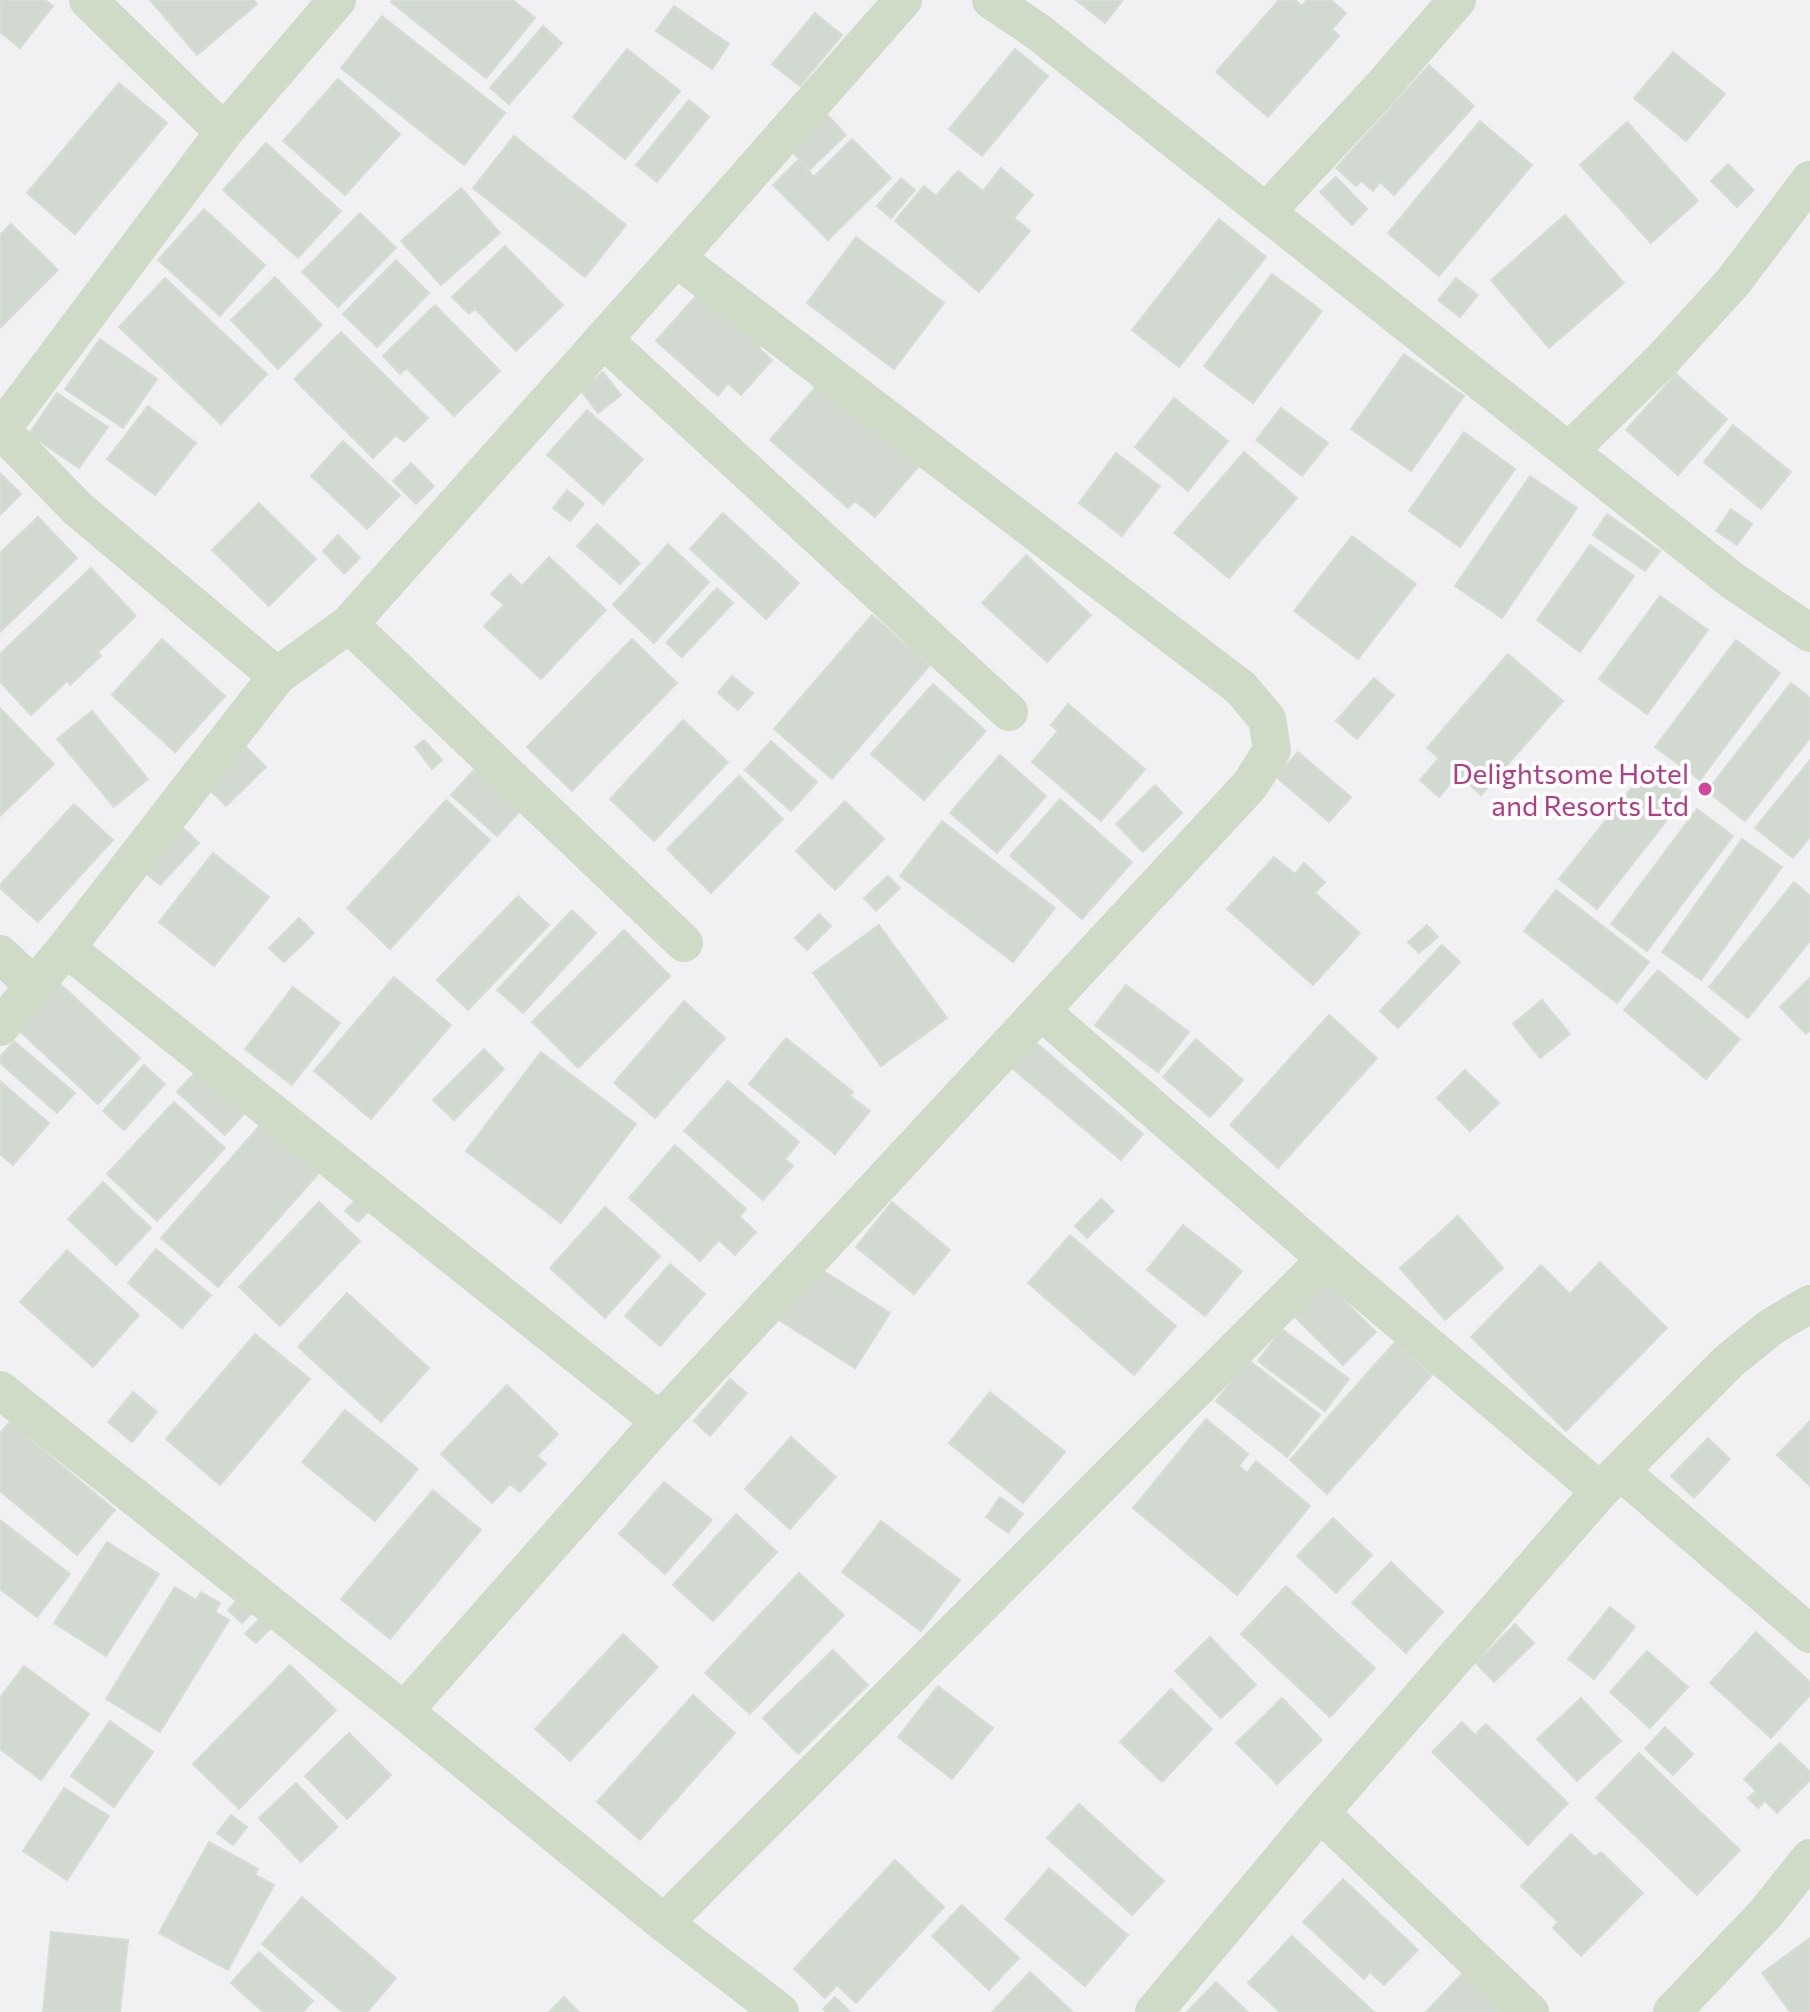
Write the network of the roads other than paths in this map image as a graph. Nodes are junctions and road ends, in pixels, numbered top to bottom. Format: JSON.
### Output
{"nodes":[{"id":1,"x":88,"y":0,"type":"edge"},
{"id":2,"x":337,"y":0,"type":"edge"},
{"id":3,"x":903,"y":0,"type":"edge"},
{"id":4,"x":991,"y":0,"type":"edge"},
{"id":5,"x":1457,"y":0,"type":"edge"},
{"id":6,"x":224,"y":132,"type":"junction"},
{"id":7,"x":1810,"y":180,"type":"edge"},
{"id":8,"x":1266,"y":212,"type":"junction"},
{"id":9,"x":676,"y":258,"type":"junction"},
{"id":10,"x":603,"y":339,"type":"junction"},
{"id":11,"x":0,"y":430,"type":"edge"},
{"id":12,"x":1569,"y":451,"type":"junction"},
{"id":13,"x":349,"y":624,"type":"junction"},
{"id":14,"x":1810,"y":633,"type":"edge"},
{"id":15,"x":277,"y":676,"type":"junction"},
{"id":16,"x":1009,"y":712,"type":"dead end"},
{"id":17,"x":684,"y":943,"type":"dead end"},
{"id":18,"x":66,"y":948,"type":"junction"},
{"id":19,"x":0,"y":954,"type":"edge"},
{"id":20,"x":34,"y":986,"type":"junction"},
{"id":21,"x":1041,"y":1011,"type":"junction"},
{"id":22,"x":0,"y":1027,"type":"edge"},
{"id":23,"x":1326,"y":1259,"type":"junction"},
{"id":24,"x":1810,"y":1304,"type":"edge"},
{"id":25,"x":0,"y":1390,"type":"edge"},
{"id":26,"x":660,"y":1421,"type":"junction"},
{"id":27,"x":1610,"y":1481,"type":"junction"},
{"id":28,"x":1810,"y":1634,"type":"edge"},
{"id":29,"x":404,"y":1711,"type":"junction"},
{"id":30,"x":1320,"y":1813,"type":"junction"},
{"id":31,"x":1810,"y":1858,"type":"edge"},
{"id":32,"x":664,"y":1923,"type":"junction"},
{"id":33,"x":780,"y":2012,"type":"edge"},
{"id":34,"x":1154,"y":2012,"type":"edge"},
{"id":35,"x":1530,"y":2012,"type":"edge"},
{"id":36,"x":1672,"y":2012,"type":"edge"}],
"edges":[{"from":1,"to":6,"type":"street"},
{"from":2,"to":6,"type":"street"},
{"from":3,"to":9,"type":"street"},
{"from":4,"to":8,"type":"street"},
{"from":5,"to":8,"type":"street"},
{"from":6,"to":11,"type":"street"},
{"from":7,"to":12,"type":"street"},
{"from":8,"to":12,"type":"street"},
{"from":9,"to":10,"type":"street"},
{"from":9,"to":21,"type":"street"},
{"from":10,"to":13,"type":"street"},
{"from":10,"to":16,"type":"street"},
{"from":11,"to":15,"type":"street"},
{"from":12,"to":14,"type":"street"},
{"from":13,"to":15,"type":"street"},
{"from":13,"to":17,"type":"street"},
{"from":15,"to":18,"type":"street"},
{"from":18,"to":20,"type":"street"},
{"from":18,"to":26,"type":"street"},
{"from":19,"to":20,"type":"street"},
{"from":20,"to":22,"type":"street"},
{"from":21,"to":23,"type":"street"},
{"from":21,"to":26,"type":"street"},
{"from":23,"to":27,"type":"street"},
{"from":23,"to":32,"type":"street"},
{"from":24,"to":27,"type":"street"},
{"from":25,"to":29,"type":"street"},
{"from":26,"to":29,"type":"street"},
{"from":27,"to":28,"type":"street"},
{"from":27,"to":30,"type":"street"},
{"from":29,"to":32,"type":"street"},
{"from":30,"to":34,"type":"street"},
{"from":30,"to":35,"type":"street"},
{"from":31,"to":36,"type":"street"},
{"from":32,"to":33,"type":"street"}]}
